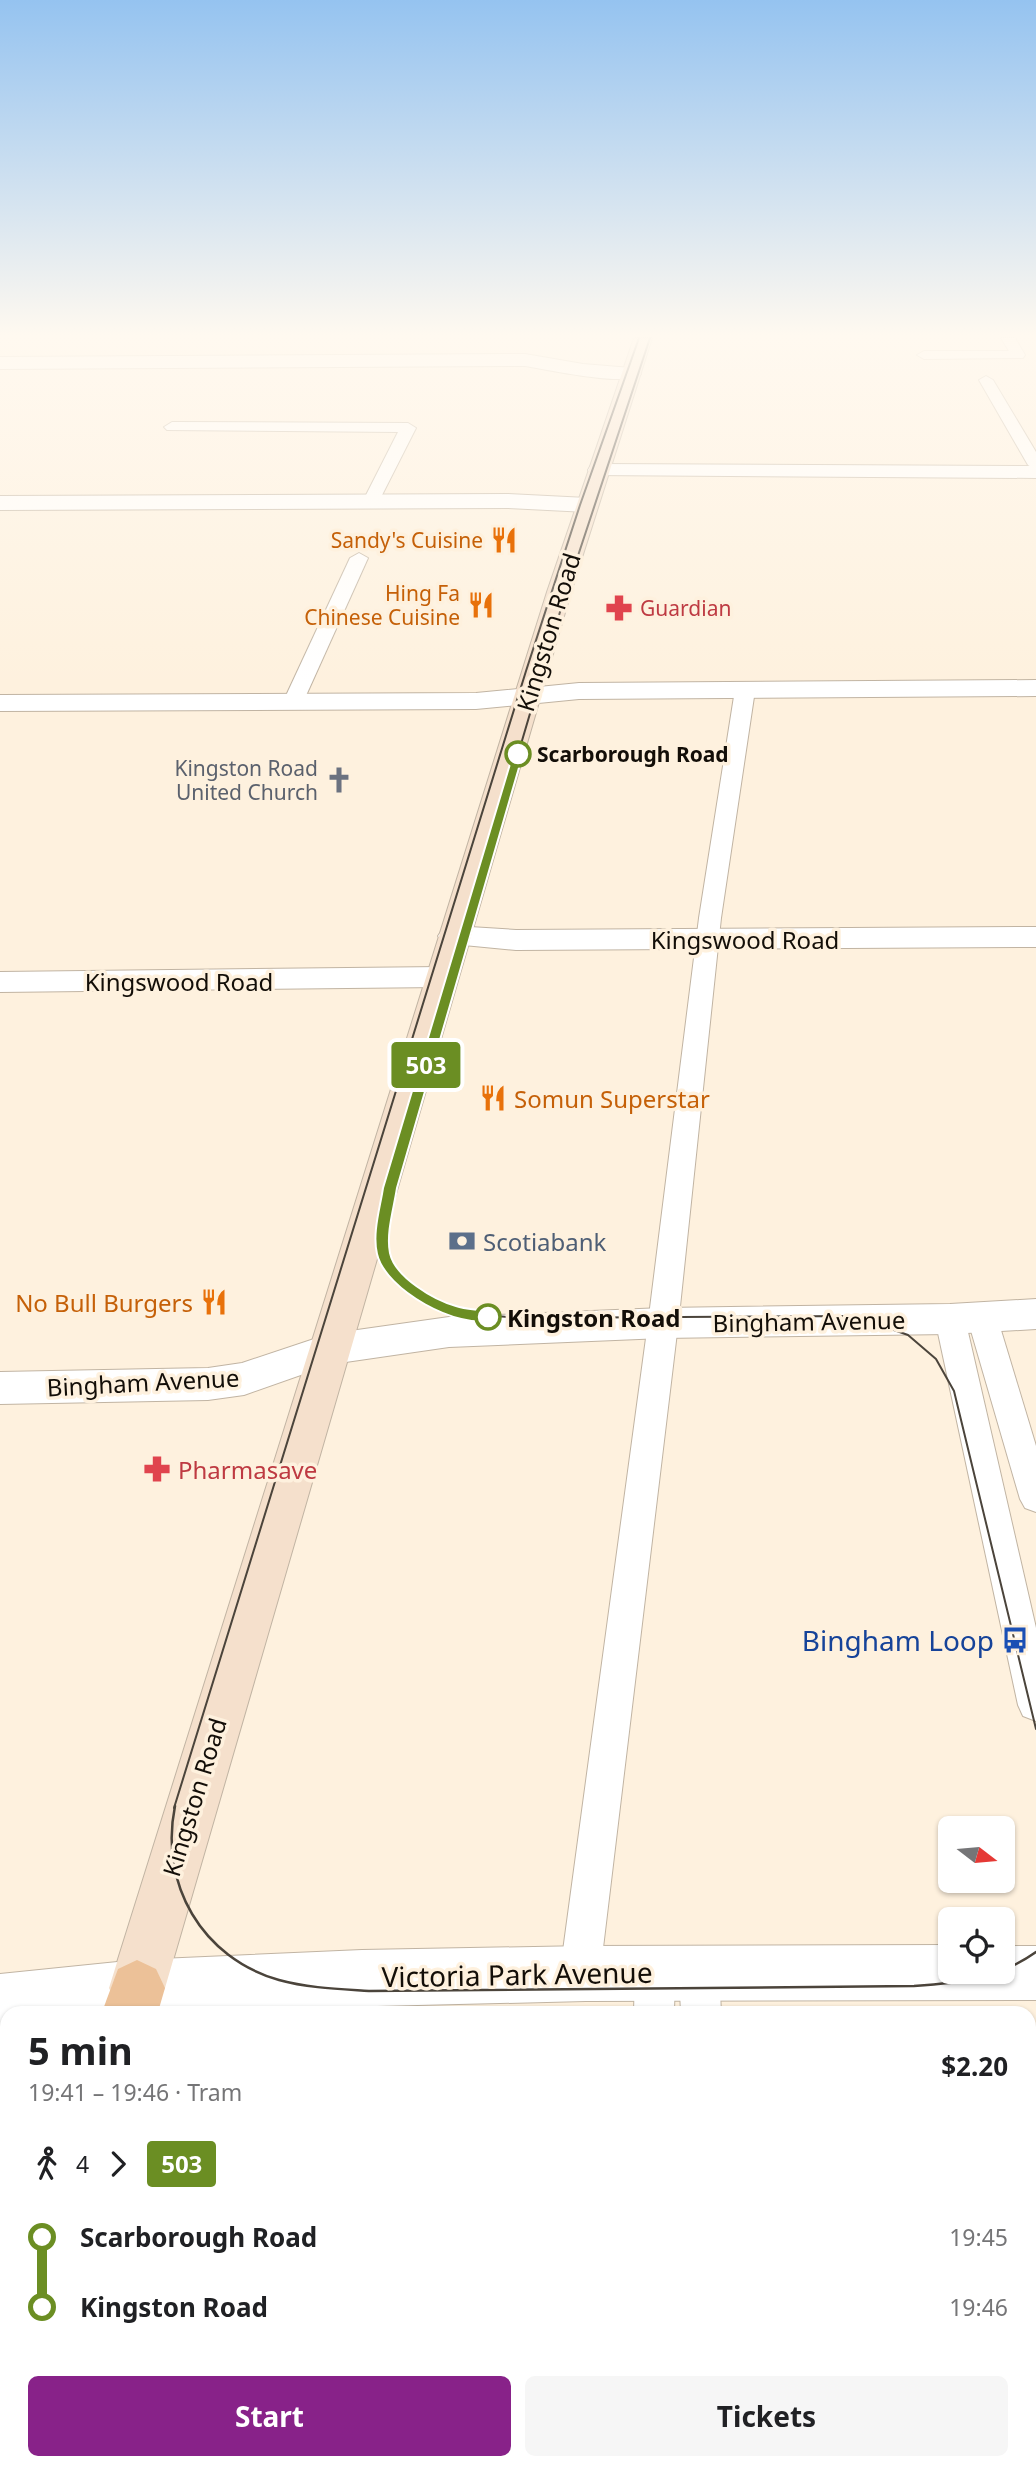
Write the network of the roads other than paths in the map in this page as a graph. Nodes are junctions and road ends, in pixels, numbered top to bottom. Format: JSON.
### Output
{"nodes":[{"id":1,"x":395,"y":453,"type":"edge"},
{"id":2,"x":604,"y":453,"type":"edge"},
{"id":3,"x":598,"y":470,"type":"junction"},
{"id":4,"x":1036,"y":472,"type":"edge"},
{"id":5,"x":371,"y":501,"type":"junction"},
{"id":6,"x":0,"y":503,"type":"edge"},
{"id":7,"x":587,"y":505,"type":"junction"},
{"id":8,"x":359,"y":558,"type":"dead end"},
{"id":9,"x":1036,"y":688,"type":"edge"},
{"id":10,"x":745,"y":690,"type":"junction"},
{"id":11,"x":529,"y":697,"type":"junction"},
{"id":12,"x":294,"y":700,"type":"junction"},
{"id":13,"x":0,"y":703,"type":"edge"},
{"id":14,"x":454,"y":936,"type":"junction"},
{"id":15,"x":1036,"y":937,"type":"edge"},
{"id":16,"x":708,"y":940,"type":"junction"},
{"id":17,"x":441,"y":977,"type":"junction"},
{"id":18,"x":0,"y":982,"type":"edge"},
{"id":19,"x":1036,"y":1314,"type":"edge"},
{"id":20,"x":966,"y":1318,"type":"junction"},
{"id":21,"x":663,"y":1323,"type":"junction"},
{"id":22,"x":329,"y":1349,"type":"junction"},
{"id":23,"x":0,"y":1388,"type":"edge"},
{"id":24,"x":1036,"y":1499,"type":"edge"},
{"id":25,"x":1036,"y":1705,"type":"edge"},
{"id":26,"x":580,"y":1973,"type":"junction"},
{"id":27,"x":1036,"y":1973,"type":"edge"},
{"id":28,"x":677,"y":1993,"type":"edge"},
{"id":29,"x":134,"y":2000,"type":"edge"},
{"id":30,"x":0,"y":2002,"type":"edge"}],
"edges":[{"from":1,"to":5,"type":"lane"},
{"from":2,"to":3,"type":"main road","name":"Kingston Road"},
{"from":3,"to":4,"type":"street"},
{"from":3,"to":7,"type":"main road","name":"Kingston Road"},
{"from":5,"to":6,"type":"street"},
{"from":5,"to":7,"type":"street"},
{"from":7,"to":11,"type":"main road","name":"Kingston Road"},
{"from":8,"to":12,"type":"lane"},
{"from":9,"to":10,"type":"street"},
{"from":10,"to":11,"type":"street"},
{"from":10,"to":16,"type":"lane"},
{"from":11,"to":12,"type":"street"},
{"from":11,"to":14,"type":"main road","name":"Kingston Road"},
{"from":12,"to":13,"type":"street"},
{"from":14,"to":16,"type":"street","name":"Kingswood Road"},
{"from":14,"to":17,"type":"main road","name":"Kingston Road"},
{"from":15,"to":16,"type":"street","name":"Kingswood Road"},
{"from":16,"to":21,"type":"lane"},
{"from":17,"to":18,"type":"street","name":"Kingswood Road"},
{"from":17,"to":22,"type":"main road","name":"Kingston Road"},
{"from":19,"to":20,"type":"street","name":"Bingham Avenue"},
{"from":20,"to":21,"type":"street","name":"Bingham Avenue"},
{"from":20,"to":24,"type":"lane"},
{"from":20,"to":25,"type":"lane"},
{"from":21,"to":22,"type":"street","name":"Bingham Avenue"},
{"from":21,"to":26,"type":"lane"},
{"from":22,"to":23,"type":"street","name":"Bingham Avenue"},
{"from":22,"to":29,"type":"main road","name":"Kingston Road"},
{"from":26,"to":28,"type":"street","name":"Victoria Park Avenue"},
{"from":26,"to":29,"type":"street","name":"Victoria Park Avenue"},
{"from":27,"to":28,"type":"street","name":"Victoria Park Avenue"},
{"from":29,"to":30,"type":"street","name":"Victoria Park Avenue"}]}
